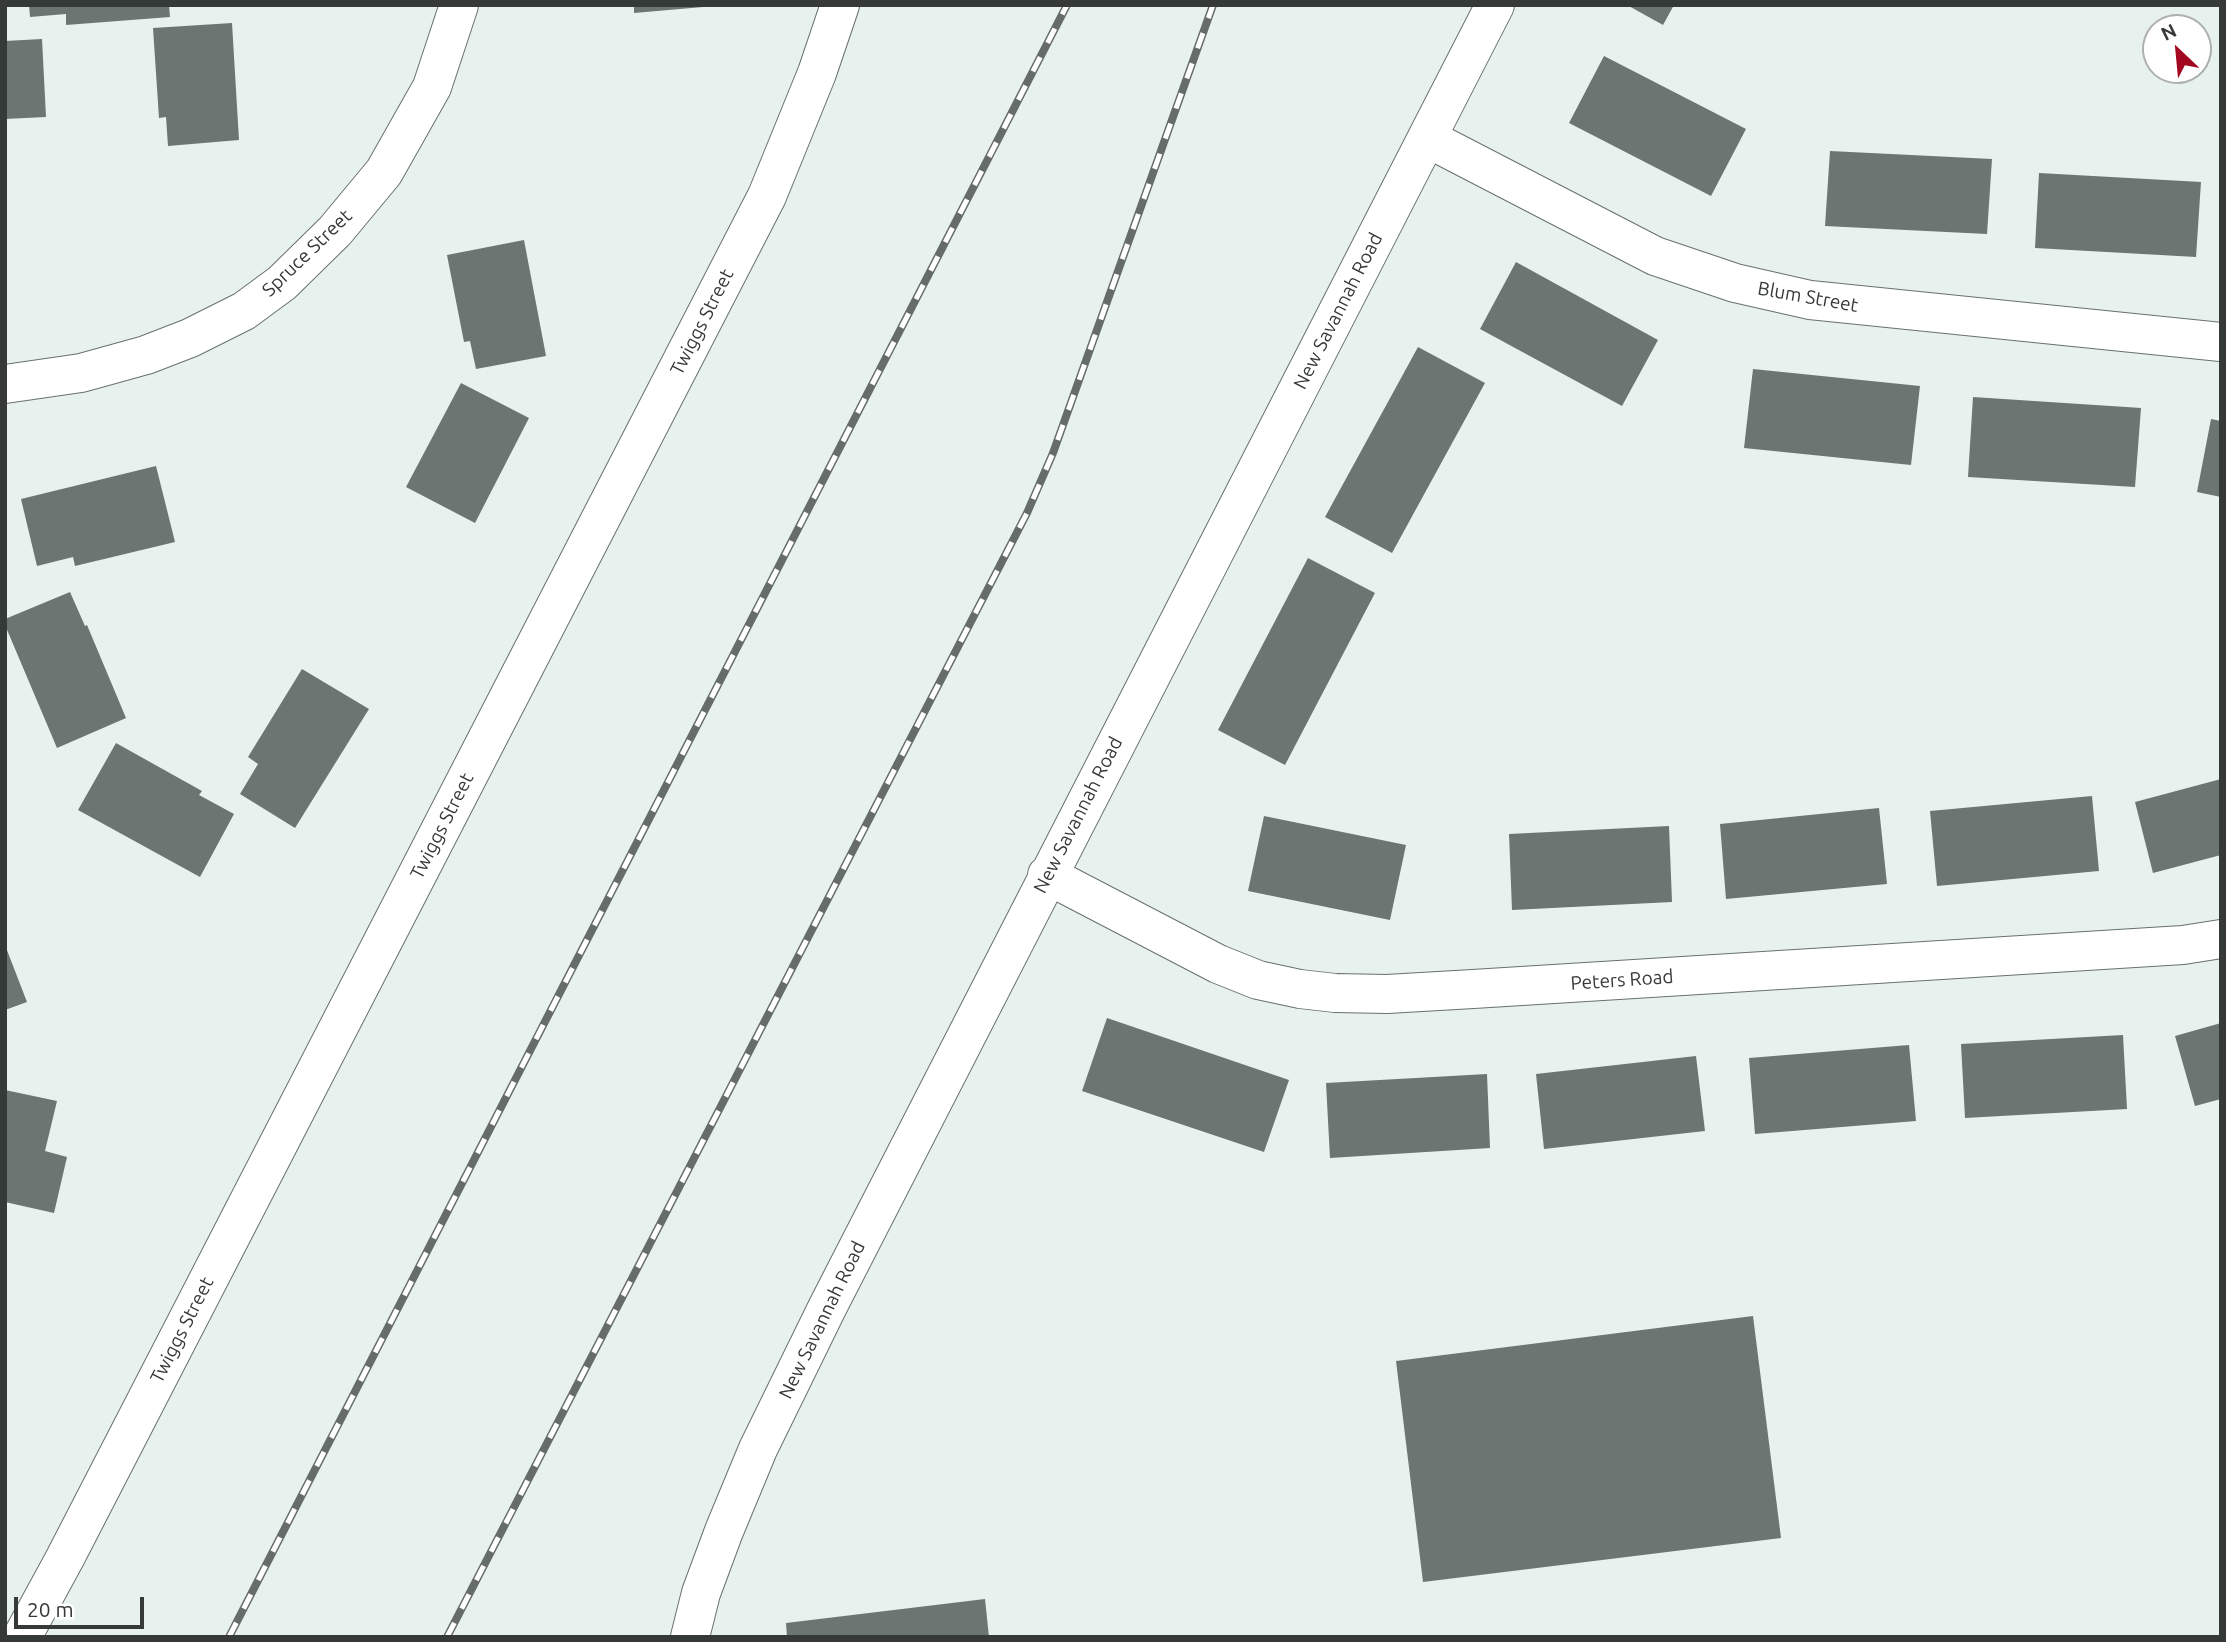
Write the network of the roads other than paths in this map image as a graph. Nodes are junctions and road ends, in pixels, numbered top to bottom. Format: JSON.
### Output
{"nodes":[{"id":1,"x":459,"y":5,"type":"edge"},
{"id":2,"x":840,"y":5,"type":"edge"},
{"id":3,"x":1495,"y":5,"type":"edge"},
{"id":4,"x":1427,"y":138,"type":"junction"},
{"id":5,"x":2221,"y":342,"type":"edge"},
{"id":6,"x":5,"y":384,"type":"edge"},
{"id":7,"x":1047,"y":875,"type":"junction"},
{"id":8,"x":2221,"y":939,"type":"edge"},
{"id":9,"x":22,"y":1637,"type":"edge"},
{"id":10,"x":690,"y":1637,"type":"edge"}],
"edges":[{"from":1,"to":6,"type":"street","name":"Spruce Street"},
{"from":2,"to":9,"type":"street","name":"Twiggs Street"},
{"from":3,"to":4,"type":"street","name":"New Savannah Road"},
{"from":4,"to":5,"type":"street","name":"Blum Street"},
{"from":4,"to":7,"type":"street","name":"New Savannah Road"},
{"from":7,"to":8,"type":"street","name":"Peters Road"},
{"from":7,"to":10,"type":"street","name":"New Savannah Road"}]}
